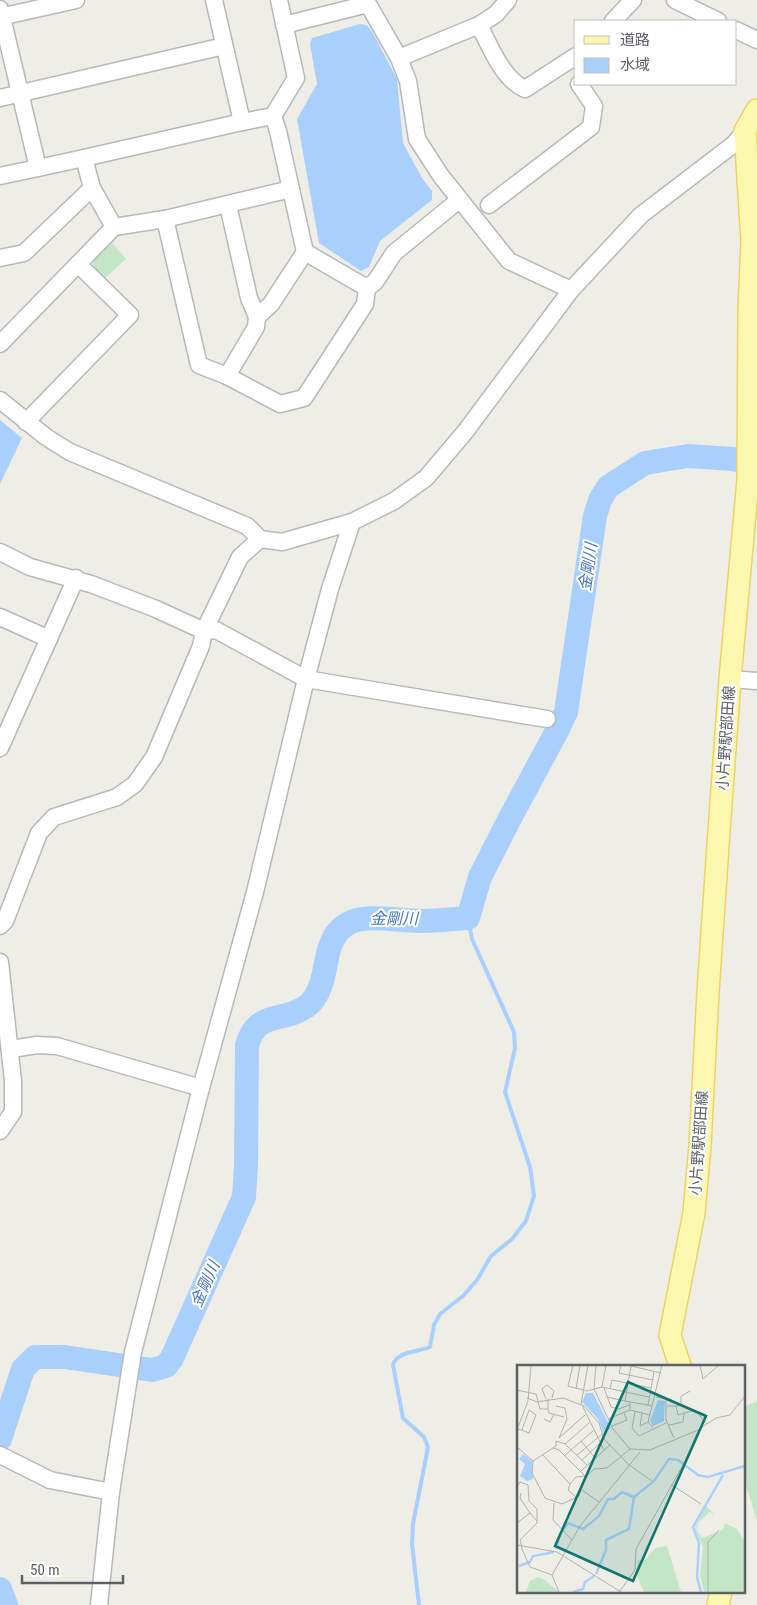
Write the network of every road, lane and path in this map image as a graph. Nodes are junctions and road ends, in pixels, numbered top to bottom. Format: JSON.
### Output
{"nodes":[{"id":1,"x":76,"y":0,"type":"edge"},
{"id":2,"x":214,"y":0,"type":"edge"},
{"id":3,"x":279,"y":0,"type":"edge"},
{"id":4,"x":508,"y":0,"type":"edge"},
{"id":5,"x":633,"y":0,"type":"edge"},
{"id":6,"x":675,"y":0,"type":"edge"},
{"id":7,"x":1,"y":14,"type":"edge"},
{"id":8,"x":614,"y":20,"type":"edge"},
{"id":9,"x":716,"y":20,"type":"edge"},
{"id":10,"x":284,"y":24,"type":"junction"},
{"id":11,"x":479,"y":25,"type":"junction"},
{"id":12,"x":737,"y":30,"type":"edge"},
{"id":13,"x":757,"y":40,"type":"edge"},
{"id":14,"x":224,"y":46,"type":"junction"},
{"id":15,"x":399,"y":58,"type":"junction"},
{"id":16,"x":571,"y":60,"type":"edge"},
{"id":17,"x":580,"y":85,"type":"edge"},
{"id":18,"x":19,"y":94,"type":"junction"},
{"id":19,"x":0,"y":98,"type":"edge"},
{"id":20,"x":757,"y":110,"type":"edge"},
{"id":21,"x":273,"y":116,"type":"junction"},
{"id":22,"x":242,"y":122,"type":"junction"},
{"id":23,"x":745,"y":131,"type":"junction"},
{"id":24,"x":84,"y":158,"type":"junction"},
{"id":25,"x":38,"y":168,"type":"junction"},
{"id":26,"x":0,"y":176,"type":"edge"},
{"id":27,"x":92,"y":188,"type":"junction"},
{"id":28,"x":291,"y":189,"type":"junction"},
{"id":29,"x":459,"y":200,"type":"junction"},
{"id":30,"x":228,"y":205,"type":"junction"},
{"id":31,"x":489,"y":206,"type":"dead end"},
{"id":32,"x":165,"y":219,"type":"junction"},
{"id":33,"x":114,"y":227,"type":"junction"},
{"id":34,"x":305,"y":252,"type":"junction"},
{"id":35,"x":0,"y":258,"type":"edge"},
{"id":36,"x":79,"y":265,"type":"junction"},
{"id":37,"x":367,"y":288,"type":"junction"},
{"id":38,"x":571,"y":290,"type":"junction"},
{"id":39,"x":257,"y":317,"type":"junction"},
{"id":40,"x":0,"y":344,"type":"edge"},
{"id":41,"x":227,"y":376,"type":"junction"},
{"id":42,"x":0,"y":400,"type":"edge"},
{"id":43,"x":26,"y":422,"type":"junction"},
{"id":44,"x":352,"y":522,"type":"junction"},
{"id":45,"x":260,"y":539,"type":"junction"},
{"id":46,"x":0,"y":552,"type":"edge"},
{"id":47,"x":76,"y":578,"type":"junction"},
{"id":48,"x":0,"y":617,"type":"edge"},
{"id":49,"x":204,"y":631,"type":"junction"},
{"id":50,"x":49,"y":639,"type":"junction"},
{"id":51,"x":306,"y":679,"type":"junction"},
{"id":52,"x":730,"y":679,"type":"junction"},
{"id":53,"x":757,"y":680,"type":"edge"},
{"id":54,"x":547,"y":719,"type":"dead end"},
{"id":55,"x":2,"y":739,"type":"edge"},
{"id":56,"x":0,"y":926,"type":"edge"},
{"id":57,"x":0,"y":962,"type":"edge"},
{"id":58,"x":10,"y":1049,"type":"junction"},
{"id":59,"x":202,"y":1088,"type":"junction"},
{"id":60,"x":0,"y":1130,"type":"edge"},
{"id":61,"x":680,"y":1365,"type":"edge"},
{"id":62,"x":1,"y":1456,"type":"edge"},
{"id":63,"x":111,"y":1492,"type":"junction"},
{"id":64,"x":721,"y":1592,"type":"edge"},
{"id":65,"x":99,"y":1605,"type":"edge"},
{"id":66,"x":718,"y":1605,"type":"edge"}],
"edges":[{"from":1,"to":7,"type":"street"},
{"from":2,"to":14,"type":"street"},
{"from":3,"to":10,"type":"street"},
{"from":4,"to":11,"type":"street"},
{"from":5,"to":8,"type":"street"},
{"from":6,"to":9,"type":"street"},
{"from":7,"to":18,"type":"street"},
{"from":10,"to":15,"type":"street"},
{"from":10,"to":21,"type":"street"},
{"from":11,"to":15,"type":"street"},
{"from":11,"to":16,"type":"street"},
{"from":12,"to":13,"type":"street"},
{"from":14,"to":18,"type":"street"},
{"from":14,"to":22,"type":"street"},
{"from":15,"to":29,"type":"street"},
{"from":17,"to":31,"type":"street"},
{"from":18,"to":19,"type":"street"},
{"from":18,"to":25,"type":"street"},
{"from":20,"to":23,"type":"main road"},
{"from":21,"to":22,"type":"street"},
{"from":21,"to":28,"type":"street"},
{"from":22,"to":24,"type":"street"},
{"from":23,"to":38,"type":"street"},
{"from":23,"to":52,"type":"main road","name":"小片野駅部田線"},
{"from":24,"to":25,"type":"street"},
{"from":24,"to":27,"type":"street"},
{"from":25,"to":26,"type":"street"},
{"from":27,"to":33,"type":"street"},
{"from":27,"to":35,"type":"street"},
{"from":28,"to":30,"type":"street"},
{"from":28,"to":34,"type":"street"},
{"from":29,"to":37,"type":"street"},
{"from":29,"to":38,"type":"street"},
{"from":30,"to":32,"type":"street"},
{"from":30,"to":39,"type":"street"},
{"from":32,"to":33,"type":"street"},
{"from":32,"to":41,"type":"street"},
{"from":33,"to":36,"type":"street"},
{"from":34,"to":37,"type":"street"},
{"from":34,"to":39,"type":"street"},
{"from":36,"to":40,"type":"street"},
{"from":36,"to":43,"type":"street"},
{"from":37,"to":41,"type":"street"},
{"from":38,"to":44,"type":"street"},
{"from":39,"to":41,"type":"street"},
{"from":42,"to":43,"type":"street"},
{"from":43,"to":45,"type":"street"},
{"from":44,"to":45,"type":"street"},
{"from":44,"to":51,"type":"street"},
{"from":45,"to":49,"type":"street"},
{"from":46,"to":47,"type":"street"},
{"from":47,"to":49,"type":"street"},
{"from":47,"to":50,"type":"street"},
{"from":48,"to":50,"type":"street"},
{"from":49,"to":51,"type":"street"},
{"from":49,"to":56,"type":"street"},
{"from":50,"to":55,"type":"street"},
{"from":51,"to":54,"type":"street"},
{"from":51,"to":59,"type":"street"},
{"from":52,"to":53,"type":"street"},
{"from":52,"to":61,"type":"main road","name":"小片野駅部田線"},
{"from":57,"to":58,"type":"street"},
{"from":58,"to":59,"type":"street"},
{"from":58,"to":60,"type":"street"},
{"from":59,"to":63,"type":"street"},
{"from":62,"to":63,"type":"street"},
{"from":63,"to":65,"type":"street"},
{"from":64,"to":66,"type":"main road"}]}
